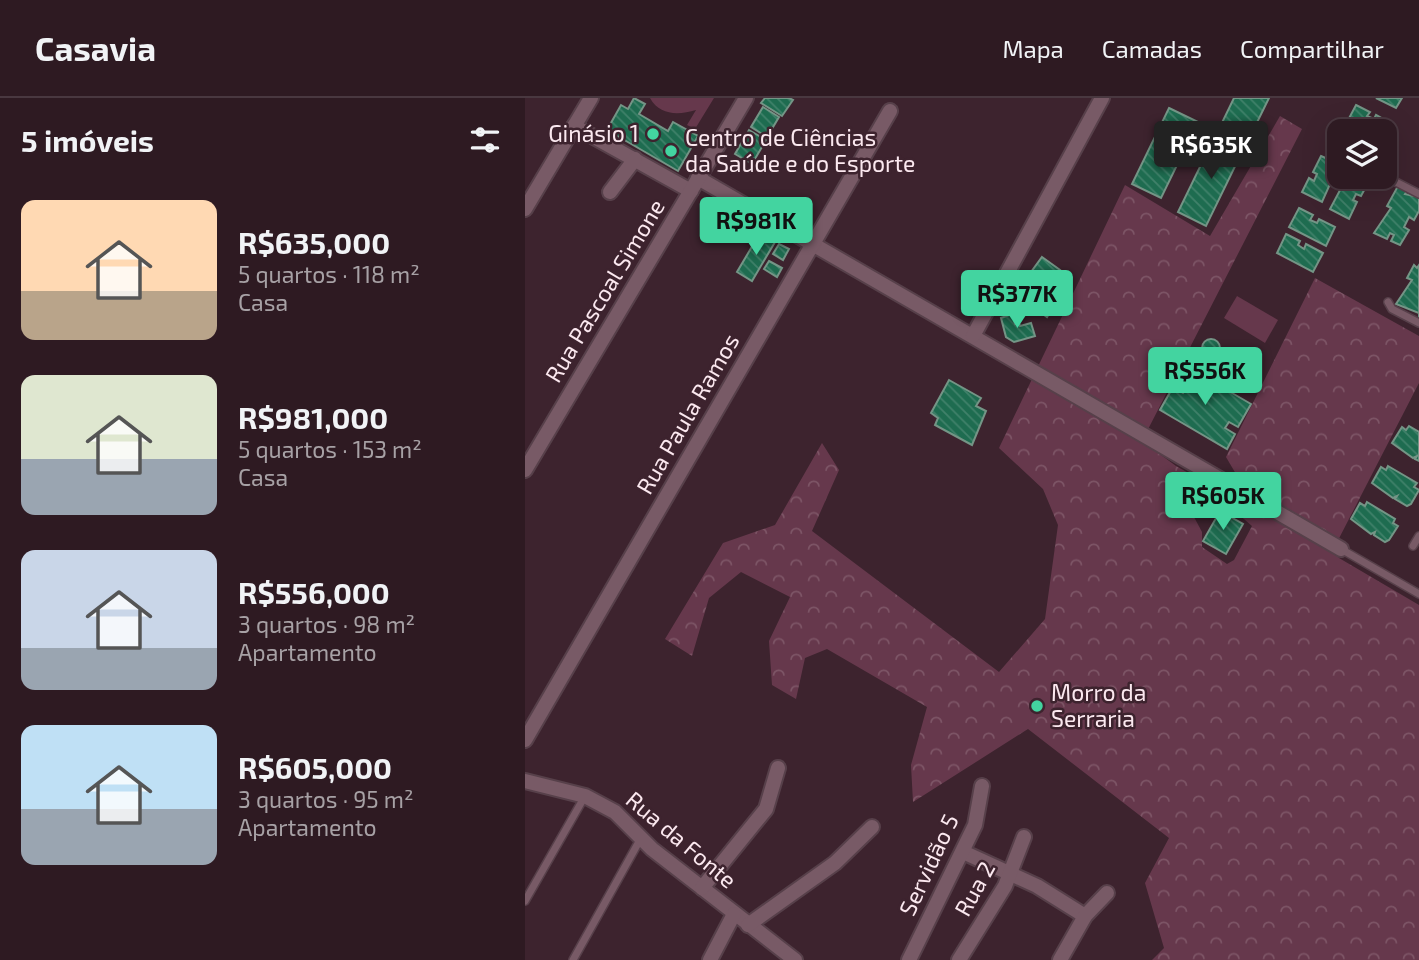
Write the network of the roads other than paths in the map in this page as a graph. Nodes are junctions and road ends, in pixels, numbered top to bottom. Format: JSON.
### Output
{"nodes":[{"id":1,"x":591,"y":98,"type":"edge"},
{"id":2,"x":746,"y":98,"type":"edge"},
{"id":3,"x":1102,"y":98,"type":"edge"},
{"id":4,"x":890,"y":111,"type":"dead end"},
{"id":5,"x":574,"y":126,"type":"junction"},
{"id":6,"x":635,"y":159,"type":"junction"},
{"id":7,"x":1397,"y":183,"type":"edge"},
{"id":8,"x":695,"y":184,"type":"junction"},
{"id":9,"x":610,"y":192,"type":"dead end"},
{"id":10,"x":1419,"y":194,"type":"edge"},
{"id":11,"x":525,"y":209,"type":"edge"},
{"id":12,"x":813,"y":244,"type":"junction"},
{"id":13,"x":1388,"y":302,"type":"dead end"},
{"id":14,"x":1419,"y":323,"type":"edge"},
{"id":15,"x":973,"y":336,"type":"junction"},
{"id":16,"x":525,"y":470,"type":"edge"},
{"id":17,"x":1419,"y":536,"type":"edge"},
{"id":18,"x":1413,"y":546,"type":"dead end"},
{"id":19,"x":1341,"y":549,"type":"joint"},
{"id":20,"x":1419,"y":594,"type":"edge"},
{"id":21,"x":525,"y":740,"type":"edge"},
{"id":22,"x":778,"y":768,"type":"dead end"},
{"id":23,"x":525,"y":781,"type":"edge"},
{"id":24,"x":982,"y":786,"type":"dead end"},
{"id":25,"x":586,"y":796,"type":"junction"},
{"id":26,"x":872,"y":827,"type":"dead end"},
{"id":27,"x":1024,"y":837,"type":"dead end"},
{"id":28,"x":641,"y":838,"type":"junction"},
{"id":29,"x":963,"y":852,"type":"junction"},
{"id":30,"x":1011,"y":874,"type":"junction"},
{"id":31,"x":702,"y":888,"type":"junction"},
{"id":32,"x":1107,"y":893,"type":"dead end"},
{"id":33,"x":525,"y":901,"type":"edge"},
{"id":34,"x":734,"y":914,"type":"junction"},
{"id":35,"x":1084,"y":916,"type":"junction"},
{"id":36,"x":748,"y":925,"type":"junction"},
{"id":37,"x":573,"y":960,"type":"edge"},
{"id":38,"x":710,"y":960,"type":"edge"},
{"id":39,"x":795,"y":960,"type":"edge"},
{"id":40,"x":909,"y":960,"type":"edge"},
{"id":41,"x":959,"y":960,"type":"edge"},
{"id":42,"x":1060,"y":960,"type":"edge"}],
"edges":[{"from":1,"to":5,"type":"street"},
{"from":2,"to":8,"type":"street","name":"Rua Pascoal Simone"},
{"from":3,"to":15,"type":"street"},
{"from":4,"to":12,"type":"street","name":"Rua Paula Ramos"},
{"from":5,"to":6,"type":"street"},
{"from":5,"to":11,"type":"street"},
{"from":6,"to":8,"type":"street"},
{"from":6,"to":9,"type":"street"},
{"from":7,"to":10,"type":"lane"},
{"from":8,"to":12,"type":"street"},
{"from":8,"to":16,"type":"street","name":"Rua Pascoal Simone"},
{"from":12,"to":15,"type":"street"},
{"from":12,"to":21,"type":"street","name":"Rua Paula Ramos"},
{"from":13,"to":14,"type":"lane"},
{"from":15,"to":19,"type":"street"},
{"from":17,"to":18,"type":"lane"},
{"from":19,"to":20,"type":"lane"},
{"from":22,"to":31,"type":"street"},
{"from":23,"to":25,"type":"street","name":"Rua da Fonte"},
{"from":24,"to":29,"type":"street","name":"Servidão 5"},
{"from":25,"to":28,"type":"street","name":"Rua da Fonte"},
{"from":25,"to":33,"type":"lane"},
{"from":26,"to":36,"type":"street"},
{"from":27,"to":30,"type":"street","name":"Rua 2"},
{"from":28,"to":31,"type":"street","name":"Rua da Fonte"},
{"from":28,"to":37,"type":"lane"},
{"from":29,"to":30,"type":"street"},
{"from":29,"to":40,"type":"street","name":"Servidão 5"},
{"from":30,"to":35,"type":"street"},
{"from":30,"to":41,"type":"street","name":"Rua 2"},
{"from":31,"to":34,"type":"street","name":"Rua da Fonte"},
{"from":32,"to":35,"type":"street"},
{"from":34,"to":36,"type":"street","name":"Rua da Fonte"},
{"from":34,"to":38,"type":"street"},
{"from":35,"to":42,"type":"street"},
{"from":36,"to":39,"type":"street","name":"Rua da Fonte"}]}
